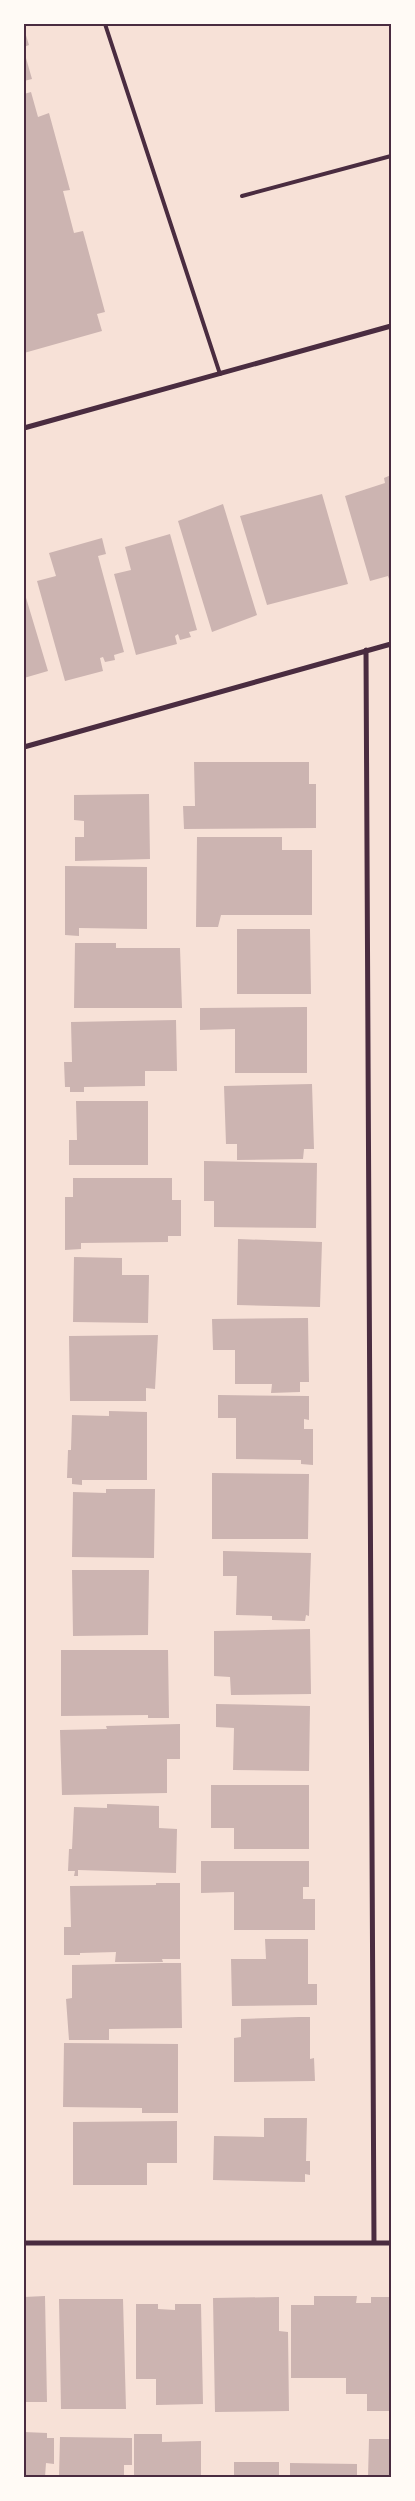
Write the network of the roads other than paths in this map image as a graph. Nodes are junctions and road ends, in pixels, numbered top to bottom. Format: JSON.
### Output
{"nodes":[{"id":1,"x":104,"y":24,"type":"edge"},
{"id":2,"x":391,"y":156,"type":"edge"},
{"id":3,"x":242,"y":196,"type":"dead end"},
{"id":4,"x":391,"y":326,"type":"edge"},
{"id":5,"x":220,"y":374,"type":"junction"},
{"id":6,"x":24,"y":428,"type":"edge"},
{"id":7,"x":391,"y":644,"type":"edge"},
{"id":8,"x":366,"y":650,"type":"junction"},
{"id":9,"x":24,"y":747,"type":"edge"},
{"id":10,"x":374,"y":2242,"type":"junction"},
{"id":11,"x":391,"y":2242,"type":"edge"},
{"id":12,"x":24,"y":2243,"type":"edge"}],
"edges":[{"from":1,"to":5,"type":"lane"},
{"from":2,"to":3,"type":"lane"},
{"from":4,"to":5,"type":"street"},
{"from":5,"to":6,"type":"street"},
{"from":7,"to":8,"type":"street"},
{"from":8,"to":9,"type":"street"},
{"from":8,"to":10,"type":"street"},
{"from":10,"to":11,"type":"street"},
{"from":10,"to":12,"type":"street"}]}
